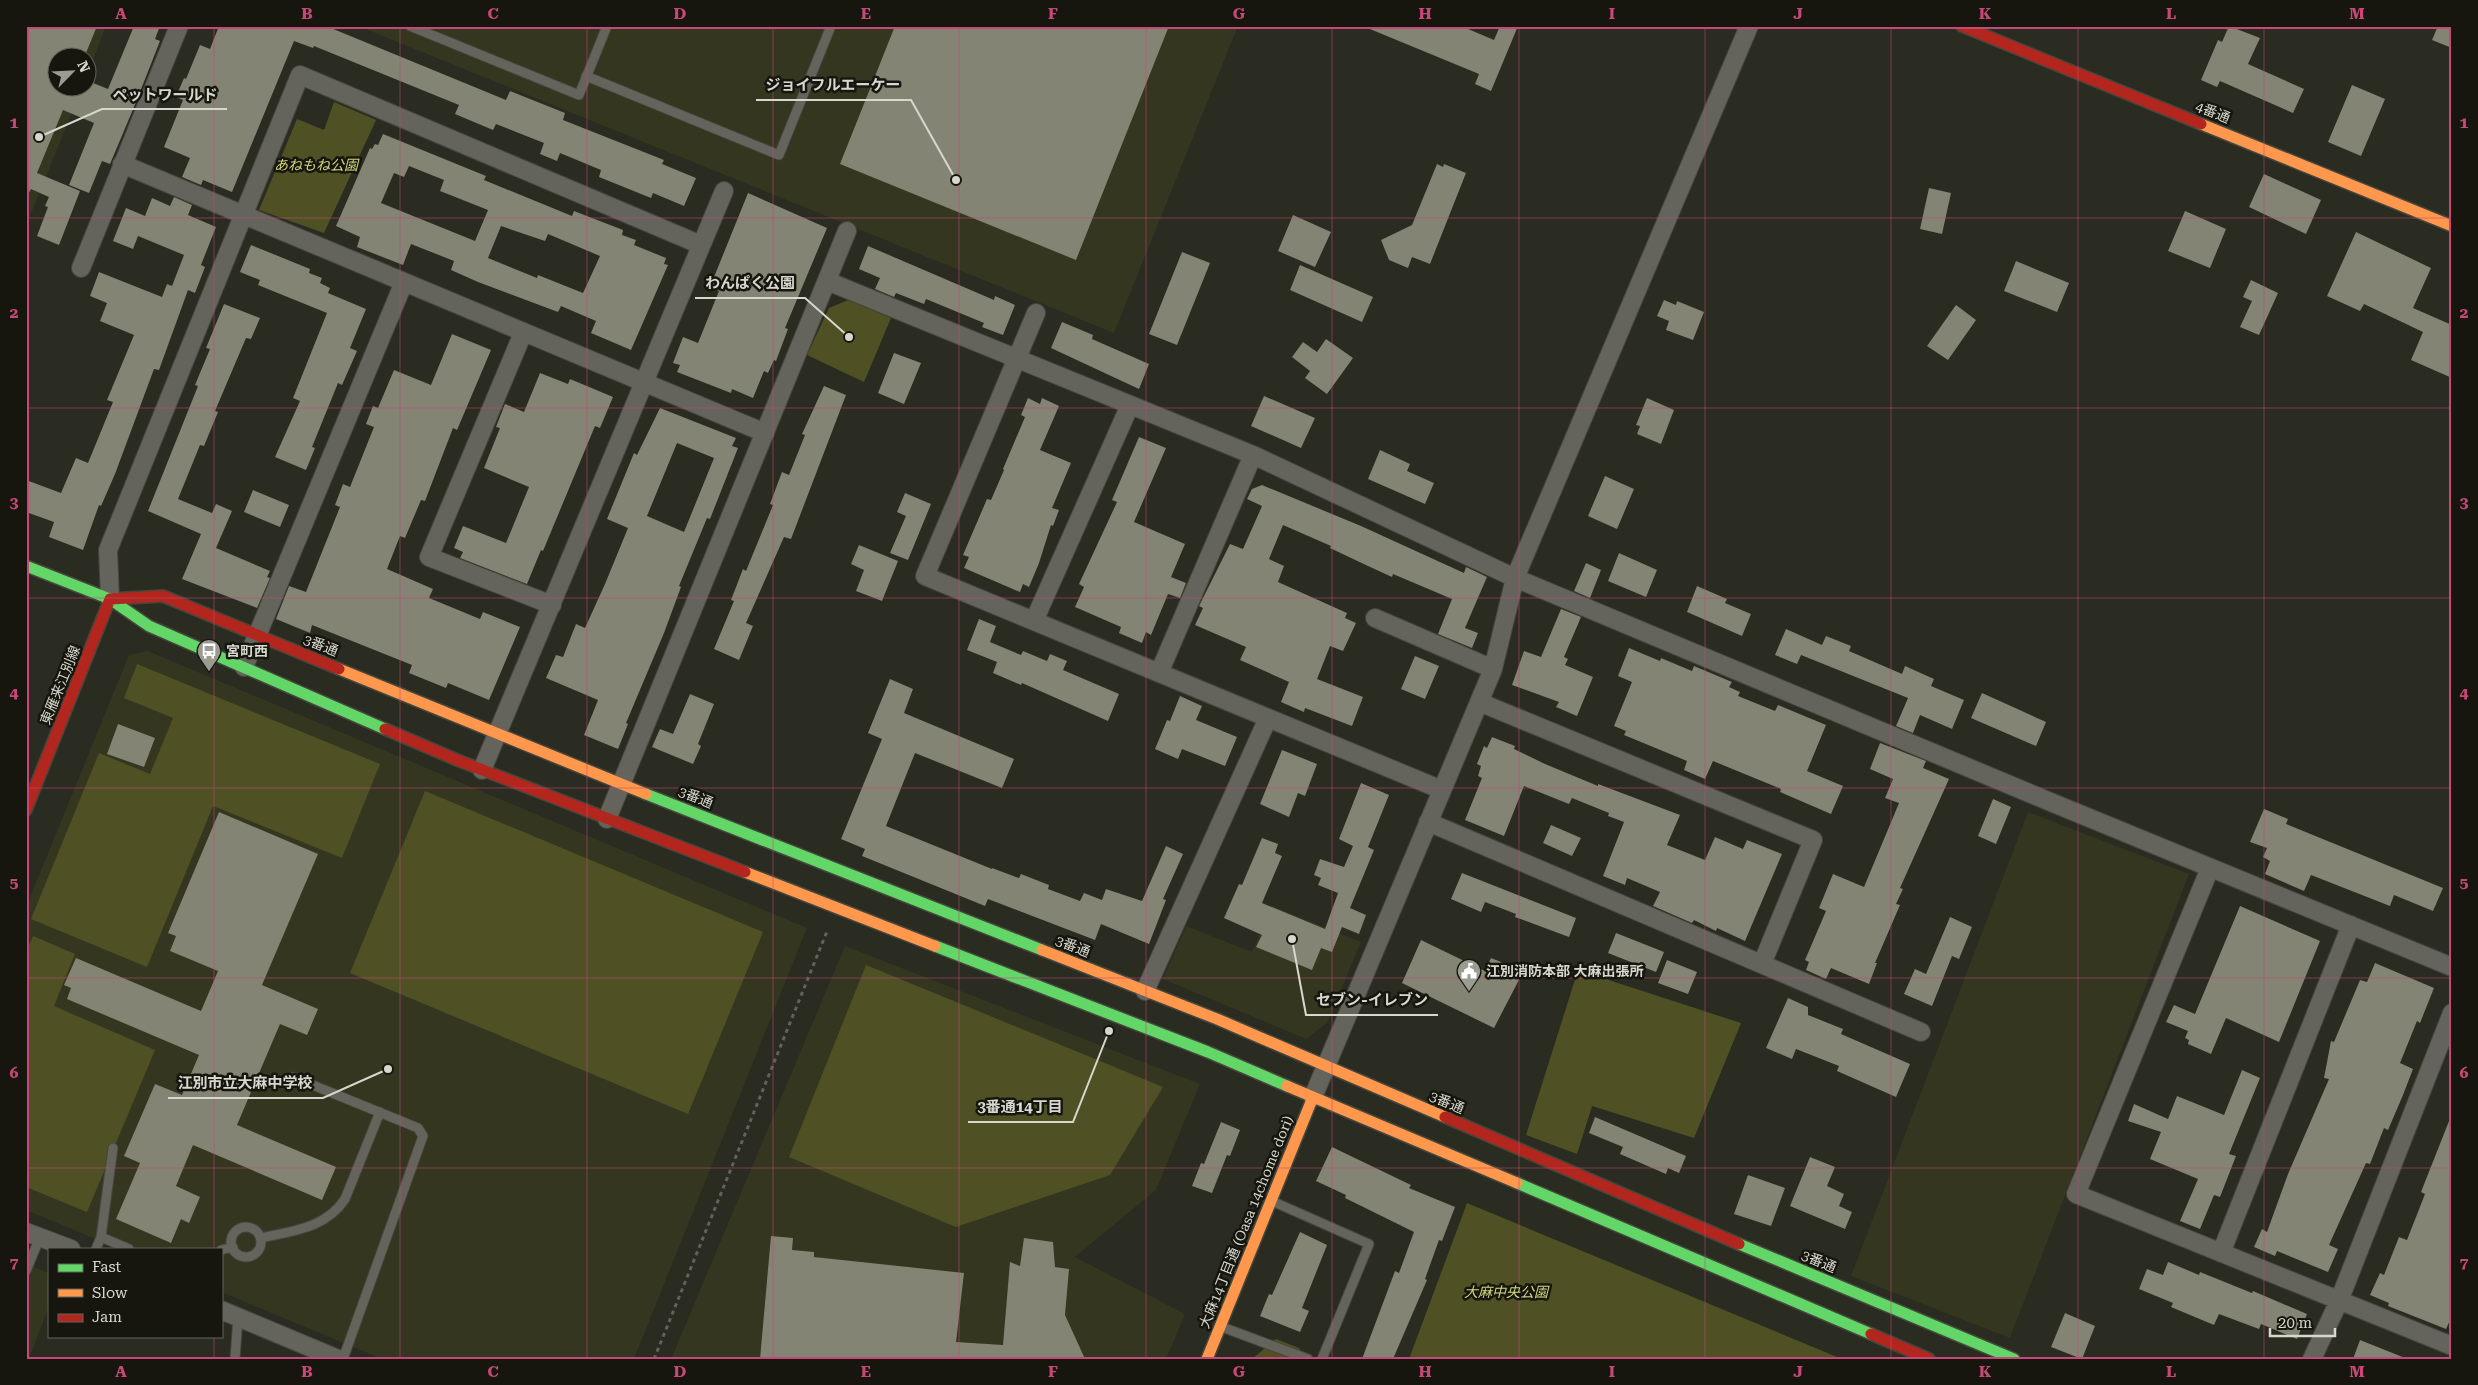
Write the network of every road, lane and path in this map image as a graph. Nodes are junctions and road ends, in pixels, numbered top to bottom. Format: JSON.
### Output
{"nodes":[{"id":1,"x":178,"y":26,"type":"edge"},
{"id":2,"x":410,"y":26,"type":"edge"},
{"id":3,"x":606,"y":26,"type":"edge"},
{"id":4,"x":831,"y":26,"type":"edge"},
{"id":5,"x":1750,"y":26,"type":"edge"},
{"id":6,"x":1962,"y":26,"type":"edge"},
{"id":7,"x":586,"y":76,"type":"junction"},
{"id":8,"x":122,"y":164,"type":"junction"},
{"id":9,"x":724,"y":191,"type":"dead end"},
{"id":10,"x":244,"y":215,"type":"junction"},
{"id":11,"x":2452,"y":226,"type":"edge"},
{"id":12,"x":847,"y":231,"type":"dead end"},
{"id":13,"x":702,"y":245,"type":"junction"},
{"id":14,"x":81,"y":268,"type":"dead end"},
{"id":15,"x":827,"y":281,"type":"junction"},
{"id":16,"x":404,"y":282,"type":"junction"},
{"id":17,"x":1036,"y":313,"type":"dead end"},
{"id":18,"x":523,"y":333,"type":"junction"},
{"id":19,"x":1017,"y":358,"type":"junction"},
{"id":20,"x":644,"y":383,"type":"junction"},
{"id":21,"x":1130,"y":405,"type":"junction"},
{"id":22,"x":765,"y":433,"type":"junction"},
{"id":23,"x":1253,"y":455,"type":"junction"},
{"id":24,"x":26,"y":566,"type":"edge"},
{"id":25,"x":1515,"y":578,"type":"junction"},
{"id":26,"x":110,"y":599,"type":"junction"},
{"id":27,"x":552,"y":605,"type":"junction"},
{"id":28,"x":1375,"y":618,"type":"dead end"},
{"id":29,"x":1034,"y":621,"type":"junction"},
{"id":30,"x":258,"y":635,"type":"junction"},
{"id":31,"x":244,"y":667,"type":"junction"},
{"id":32,"x":1493,"y":669,"type":"junction"},
{"id":33,"x":1159,"y":673,"type":"junction"},
{"id":34,"x":1479,"y":702,"type":"junction"},
{"id":35,"x":1268,"y":718,"type":"junction"},
{"id":36,"x":498,"y":734,"type":"junction"},
{"id":37,"x":482,"y":770,"type":"junction"},
{"id":38,"x":622,"y":784,"type":"junction"},
{"id":39,"x":1442,"y":790,"type":"junction"},
{"id":40,"x":26,"y":810,"type":"edge"},
{"id":41,"x":607,"y":819,"type":"junction"},
{"id":42,"x":1428,"y":822,"type":"junction"},
{"id":43,"x":2210,"y":868,"type":"junction"},
{"id":44,"x":837,"y":908,"type":"junction"},
{"id":45,"x":2351,"y":925,"type":"junction"},
{"id":46,"x":1762,"y":964,"type":"junction"},
{"id":47,"x":2452,"y":966,"type":"edge"},
{"id":48,"x":1145,"y":991,"type":"junction"},
{"id":49,"x":2452,"y":1013,"type":"edge"},
{"id":50,"x":1921,"y":1032,"type":"dead end"},
{"id":51,"x":1325,"y":1065,"type":"junction"},
{"id":52,"x":292,"y":1077,"type":"dead end"},
{"id":53,"x":1313,"y":1097,"type":"junction"},
{"id":54,"x":380,"y":1112,"type":"junction"},
{"id":55,"x":113,"y":1148,"type":"dead end"},
{"id":56,"x":1271,"y":1201,"type":"junction"},
{"id":57,"x":33,"y":1234,"type":"edge"},
{"id":58,"x":101,"y":1237,"type":"junction"},
{"id":59,"x":261,"y":1238,"type":"junction"},
{"id":60,"x":232,"y":1247,"type":"junction"},
{"id":61,"x":68,"y":1248,"type":"edge"},
{"id":62,"x":96,"y":1248,"type":"edge"},
{"id":63,"x":127,"y":1248,"type":"edge"},
{"id":64,"x":222,"y":1250,"type":"edge"},
{"id":65,"x":2221,"y":1253,"type":"junction"},
{"id":66,"x":26,"y":1271,"type":"edge"},
{"id":67,"x":2339,"y":1301,"type":"junction"},
{"id":68,"x":222,"y":1310,"type":"edge"},
{"id":69,"x":238,"y":1317,"type":"junction"},
{"id":70,"x":1220,"y":1327,"type":"junction"},
{"id":71,"x":2452,"y":1346,"type":"edge"},
{"id":72,"x":235,"y":1359,"type":"edge"},
{"id":73,"x":338,"y":1359,"type":"edge"},
{"id":74,"x":343,"y":1359,"type":"edge"},
{"id":75,"x":654,"y":1359,"type":"edge"},
{"id":76,"x":1206,"y":1359,"type":"edge"},
{"id":77,"x":1308,"y":1359,"type":"edge"},
{"id":78,"x":1322,"y":1359,"type":"edge"},
{"id":79,"x":1929,"y":1359,"type":"edge"},
{"id":80,"x":2014,"y":1359,"type":"edge"},
{"id":81,"x":2312,"y":1359,"type":"edge"}],
"edges":[{"from":1,"to":8,"type":"street"},
{"from":2,"to":7,"type":"lane"},
{"from":3,"to":7,"type":"lane"},
{"from":4,"to":7,"type":"lane"},
{"from":5,"to":25,"type":"street"},
{"from":6,"to":11,"type":"street","name":"4番通"},
{"from":8,"to":10,"type":"street"},
{"from":8,"to":14,"type":"street"},
{"from":9,"to":13,"type":"street"},
{"from":10,"to":13,"type":"street"},
{"from":10,"to":16,"type":"street"},
{"from":10,"to":26,"type":"street"},
{"from":12,"to":15,"type":"street"},
{"from":13,"to":20,"type":"street"},
{"from":15,"to":19,"type":"street"},
{"from":15,"to":22,"type":"street"},
{"from":16,"to":18,"type":"street"},
{"from":16,"to":30,"type":"street"},
{"from":17,"to":19,"type":"street"},
{"from":18,"to":20,"type":"street"},
{"from":18,"to":27,"type":"street"},
{"from":19,"to":21,"type":"street"},
{"from":19,"to":29,"type":"street"},
{"from":20,"to":22,"type":"street"},
{"from":20,"to":27,"type":"street"},
{"from":21,"to":23,"type":"street"},
{"from":21,"to":29,"type":"street"},
{"from":22,"to":38,"type":"street"},
{"from":23,"to":25,"type":"street"},
{"from":23,"to":33,"type":"street"},
{"from":24,"to":26,"type":"street","name":"3番通"},
{"from":25,"to":32,"type":"street"},
{"from":25,"to":43,"type":"street"},
{"from":26,"to":30,"type":"street","name":"3番通"},
{"from":26,"to":31,"type":"street","name":"3番通"},
{"from":26,"to":40,"type":"street","name":"東雁来江別線"},
{"from":27,"to":36,"type":"street"},
{"from":28,"to":32,"type":"street"},
{"from":29,"to":33,"type":"street"},
{"from":30,"to":31,"type":"street"},
{"from":30,"to":36,"type":"street","name":"3番通"},
{"from":31,"to":37,"type":"street","name":"3番通"},
{"from":32,"to":34,"type":"street"},
{"from":33,"to":35,"type":"street"},
{"from":34,"to":39,"type":"street"},
{"from":34,"to":46,"type":"street"},
{"from":35,"to":39,"type":"street"},
{"from":35,"to":48,"type":"street"},
{"from":36,"to":37,"type":"street"},
{"from":36,"to":38,"type":"street","name":"3番通"},
{"from":37,"to":41,"type":"street","name":"3番通"},
{"from":38,"to":41,"type":"street"},
{"from":38,"to":48,"type":"street","name":"3番通"},
{"from":39,"to":42,"type":"street"},
{"from":41,"to":44,"type":"street","name":"3番通"},
{"from":42,"to":46,"type":"street"},
{"from":42,"to":51,"type":"street"},
{"from":43,"to":45,"type":"street"},
{"from":43,"to":65,"type":"street"},
{"from":44,"to":53,"type":"street","name":"3番通"},
{"from":44,"to":75,"type":"path"},
{"from":45,"to":47,"type":"street"},
{"from":45,"to":65,"type":"street"},
{"from":46,"to":50,"type":"street"},
{"from":48,"to":51,"type":"street","name":"3番通"},
{"from":49,"to":67,"type":"street"},
{"from":51,"to":53,"type":"street"},
{"from":51,"to":80,"type":"street","name":"3番通"},
{"from":52,"to":54,"type":"lane"},
{"from":53,"to":56,"type":"street","name":"大麻14丁目通 (Oasa 14chome dori)"},
{"from":53,"to":79,"type":"street","name":"3番通"},
{"from":54,"to":59,"type":"lane"},
{"from":54,"to":74,"type":"lane"},
{"from":55,"to":58,"type":"lane"},
{"from":56,"to":70,"type":"street","name":"大麻14丁目通 (Oasa 14chome dori)"},
{"from":56,"to":78,"type":"lane"},
{"from":57,"to":61,"type":"street"},
{"from":57,"to":66,"type":"lane"},
{"from":58,"to":62,"type":"lane"},
{"from":58,"to":63,"type":"lane"},
{"from":59,"to":60,"type":"lane"},
{"from":59,"to":60,"type":"lane"},
{"from":60,"to":64,"type":"lane"},
{"from":65,"to":67,"type":"street"},
{"from":67,"to":71,"type":"street"},
{"from":67,"to":81,"type":"street"},
{"from":68,"to":69,"type":"street"},
{"from":69,"to":72,"type":"lane"},
{"from":69,"to":73,"type":"street"},
{"from":70,"to":76,"type":"street","name":"大麻14丁目通 (Oasa 14chome dori)"},
{"from":70,"to":77,"type":"lane"}]}
